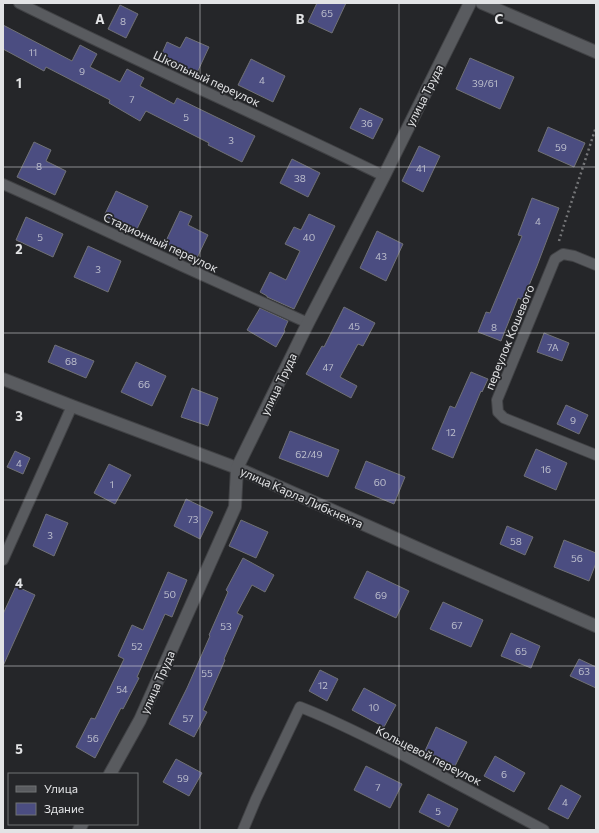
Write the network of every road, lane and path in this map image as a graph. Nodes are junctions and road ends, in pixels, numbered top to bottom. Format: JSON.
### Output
{"nodes":[{"id":1,"x":20,"y":3,"type":"edge"},
{"id":2,"x":470,"y":3,"type":"edge"},
{"id":3,"x":482,"y":3,"type":"edge"},
{"id":4,"x":596,"y":52,"type":"edge"},
{"id":5,"x":596,"y":127,"type":"edge"},
{"id":6,"x":384,"y":176,"type":"junction"},
{"id":7,"x":3,"y":184,"type":"edge"},
{"id":8,"x":555,"y":259,"type":"junction"},
{"id":9,"x":596,"y":265,"type":"edge"},
{"id":10,"x":308,"y":323,"type":"junction"},
{"id":11,"x":3,"y":379,"type":"edge"},
{"id":12,"x":72,"y":406,"type":"junction"},
{"id":13,"x":596,"y":455,"type":"edge"},
{"id":14,"x":237,"y":468,"type":"junction"},
{"id":15,"x":3,"y":560,"type":"edge"},
{"id":16,"x":596,"y":626,"type":"edge"},
{"id":17,"x":111,"y":773,"type":"edge"},
{"id":18,"x":243,"y":830,"type":"edge"},
{"id":19,"x":544,"y":830,"type":"edge"}],
"edges":[{"from":1,"to":6,"type":"lane","name":"Школьный переулок"},
{"from":2,"to":6,"type":"street","name":"улица Труда"},
{"from":3,"to":4,"type":"street"},
{"from":5,"to":8,"type":"path"},
{"from":6,"to":10,"type":"street","name":"улица Труда"},
{"from":7,"to":10,"type":"lane","name":"Стадионный переулок"},
{"from":8,"to":9,"type":"lane"},
{"from":8,"to":13,"type":"lane","name":"переулок Кошевого"},
{"from":10,"to":14,"type":"street","name":"улица Труда"},
{"from":11,"to":12,"type":"street","name":"улица Карла Либкнехта"},
{"from":12,"to":14,"type":"street","name":"улица Карла Либкнехта"},
{"from":12,"to":15,"type":"lane"},
{"from":14,"to":16,"type":"street","name":"улица Карла Либкнехта"},
{"from":14,"to":17,"type":"street","name":"улица Труда"},
{"from":18,"to":19,"type":"lane","name":"Кольцевой переулок"}]}
